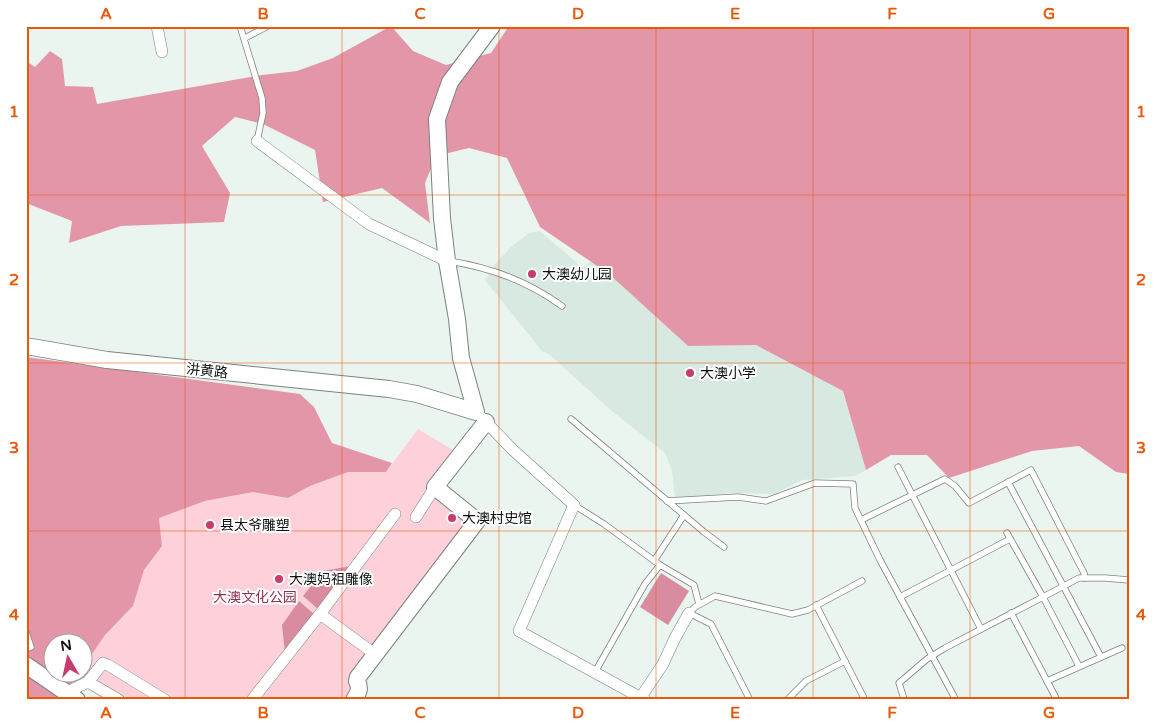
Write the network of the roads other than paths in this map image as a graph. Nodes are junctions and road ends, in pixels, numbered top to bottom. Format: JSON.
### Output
{"nodes":[{"id":1,"x":157,"y":26,"type":"edge"},
{"id":2,"x":240,"y":26,"type":"edge"},
{"id":3,"x":268,"y":26,"type":"edge"},
{"id":4,"x":492,"y":26,"type":"edge"},
{"id":5,"x":245,"y":38,"type":"junction"},
{"id":6,"x":162,"y":52,"type":"dead end"},
{"id":7,"x":257,"y":141,"type":"joint"},
{"id":8,"x":447,"y":261,"type":"junction"},
{"id":9,"x":562,"y":306,"type":"dead end"},
{"id":10,"x":26,"y":346,"type":"edge"},
{"id":11,"x":481,"y":417,"type":"junction"},
{"id":12,"x":571,"y":419,"type":"dead end"},
{"id":13,"x":898,"y":467,"type":"dead end"},
{"id":14,"x":1008,"y":482,"type":"junction"},
{"id":15,"x":435,"y":487,"type":"junction"},
{"id":16,"x":912,"y":495,"type":"junction"},
{"id":17,"x":667,"y":501,"type":"junction"},
{"id":18,"x":574,"y":505,"type":"junction"},
{"id":19,"x":395,"y":514,"type":"dead end"},
{"id":20,"x":684,"y":515,"type":"junction"},
{"id":21,"x":416,"y":517,"type":"dead end"},
{"id":22,"x":861,"y":520,"type":"junction"},
{"id":23,"x":724,"y":547,"type":"dead end"},
{"id":24,"x":657,"y":563,"type":"junction"},
{"id":25,"x":1085,"y":578,"type":"junction"},
{"id":26,"x":1129,"y":580,"type":"edge"},
{"id":27,"x":862,"y":582,"type":"dead end"},
{"id":28,"x":1063,"y":586,"type":"junction"},
{"id":29,"x":900,"y":597,"type":"junction"},
{"id":30,"x":1043,"y":597,"type":"junction"},
{"id":31,"x":700,"y":604,"type":"junction"},
{"id":32,"x":816,"y":606,"type":"junction"},
{"id":33,"x":689,"y":613,"type":"junction"},
{"id":34,"x":320,"y":614,"type":"junction"},
{"id":35,"x":1011,"y":614,"type":"junction"},
{"id":36,"x":982,"y":629,"type":"junction"},
{"id":37,"x":26,"y":632,"type":"edge"},
{"id":38,"x":1122,"y":648,"type":"dead end"},
{"id":39,"x":26,"y":649,"type":"edge"},
{"id":40,"x":376,"y":655,"type":"junction"},
{"id":41,"x":932,"y":656,"type":"junction"},
{"id":42,"x":1101,"y":657,"type":"junction"},
{"id":43,"x":844,"y":661,"type":"junction"},
{"id":44,"x":26,"y":665,"type":"edge"},
{"id":45,"x":1079,"y":666,"type":"junction"},
{"id":46,"x":595,"y":672,"type":"junction"},
{"id":47,"x":92,"y":677,"type":"edge"},
{"id":48,"x":1047,"y":681,"type":"junction"},
{"id":49,"x":86,"y":684,"type":"edge"},
{"id":50,"x":91,"y":684,"type":"edge"},
{"id":51,"x":72,"y":696,"type":"edge"},
{"id":52,"x":643,"y":698,"type":"edge"},
{"id":53,"x":904,"y":699,"type":"edge"},
{"id":54,"x":118,"y":700,"type":"edge"},
{"id":55,"x":165,"y":700,"type":"edge"},
{"id":56,"x":252,"y":700,"type":"edge"},
{"id":57,"x":354,"y":700,"type":"edge"},
{"id":58,"x":750,"y":700,"type":"edge"},
{"id":59,"x":787,"y":700,"type":"edge"},
{"id":60,"x":865,"y":700,"type":"edge"},
{"id":61,"x":956,"y":700,"type":"edge"},
{"id":62,"x":1057,"y":700,"type":"edge"}],
"edges":[{"from":1,"to":6,"type":"street"},
{"from":2,"to":5,"type":"lane"},
{"from":3,"to":5,"type":"lane"},
{"from":4,"to":8,"type":"main road"},
{"from":5,"to":7,"type":"lane"},
{"from":7,"to":8,"type":"street"},
{"from":8,"to":9,"type":"lane"},
{"from":8,"to":11,"type":"main road"},
{"from":10,"to":11,"type":"main road","name":"汫黄路"},
{"from":11,"to":15,"type":"main road"},
{"from":11,"to":18,"type":"street"},
{"from":12,"to":17,"type":"lane"},
{"from":13,"to":16,"type":"lane"},
{"from":14,"to":16,"type":"lane"},
{"from":14,"to":25,"type":"lane"},
{"from":14,"to":28,"type":"lane"},
{"from":15,"to":21,"type":"street"},
{"from":15,"to":40,"type":"main road"},
{"from":16,"to":22,"type":"lane"},
{"from":16,"to":36,"type":"lane"},
{"from":17,"to":20,"type":"lane"},
{"from":17,"to":22,"type":"lane"},
{"from":18,"to":24,"type":"lane"},
{"from":18,"to":46,"type":"street"},
{"from":19,"to":34,"type":"street"},
{"from":20,"to":23,"type":"lane"},
{"from":20,"to":24,"type":"lane"},
{"from":22,"to":29,"type":"lane"},
{"from":24,"to":31,"type":"lane"},
{"from":24,"to":46,"type":"lane"},
{"from":25,"to":26,"type":"lane"},
{"from":25,"to":28,"type":"lane"},
{"from":27,"to":32,"type":"lane"},
{"from":28,"to":30,"type":"lane"},
{"from":28,"to":42,"type":"lane"},
{"from":29,"to":30,"type":"lane"},
{"from":29,"to":41,"type":"lane"},
{"from":30,"to":35,"type":"lane"},
{"from":30,"to":45,"type":"lane"},
{"from":31,"to":32,"type":"lane"},
{"from":31,"to":33,"type":"lane"},
{"from":32,"to":43,"type":"lane"},
{"from":33,"to":52,"type":"street"},
{"from":33,"to":58,"type":"lane"},
{"from":34,"to":40,"type":"street"},
{"from":34,"to":56,"type":"street"},
{"from":35,"to":36,"type":"lane"},
{"from":35,"to":48,"type":"lane"},
{"from":36,"to":41,"type":"lane"},
{"from":37,"to":39,"type":"lane"},
{"from":38,"to":42,"type":"lane"},
{"from":40,"to":57,"type":"main road"},
{"from":41,"to":53,"type":"lane"},
{"from":41,"to":61,"type":"lane"},
{"from":42,"to":45,"type":"lane"},
{"from":43,"to":59,"type":"lane"},
{"from":43,"to":60,"type":"lane"},
{"from":44,"to":51,"type":"main road"},
{"from":45,"to":48,"type":"lane"},
{"from":46,"to":52,"type":"street"},
{"from":47,"to":55,"type":"street"},
{"from":48,"to":62,"type":"lane"},
{"from":49,"to":51,"type":"street"},
{"from":50,"to":54,"type":"street"}]}
